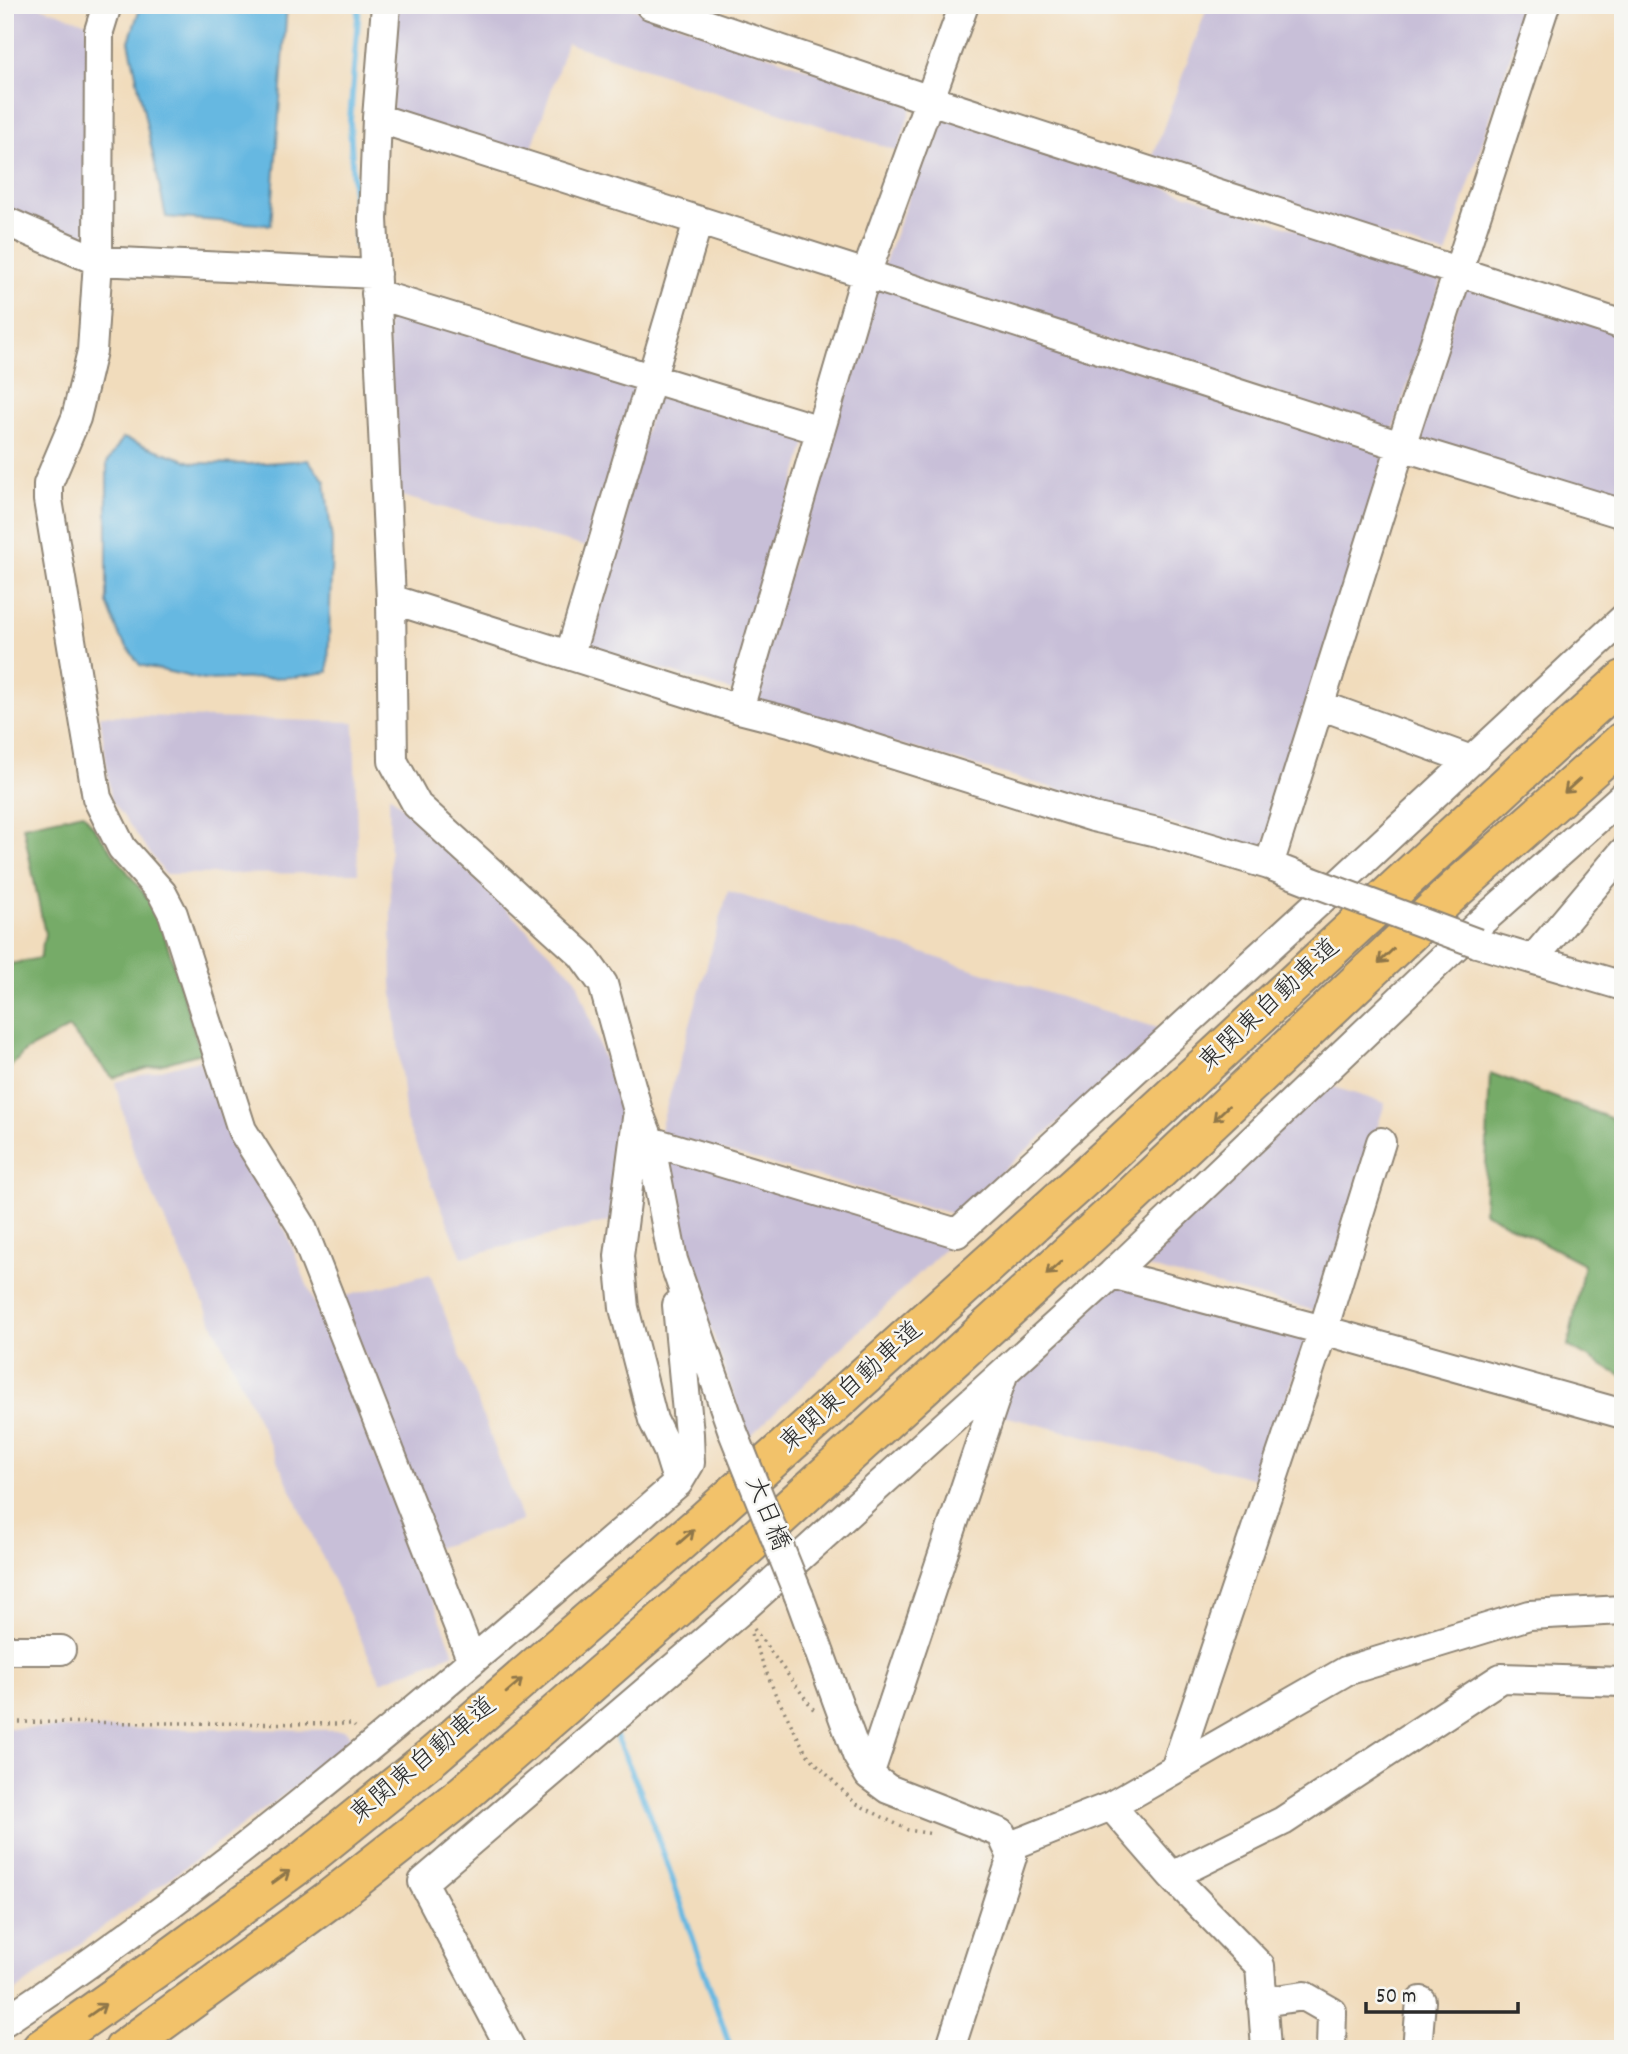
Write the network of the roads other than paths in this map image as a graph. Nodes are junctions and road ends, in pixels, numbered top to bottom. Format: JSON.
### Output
{"nodes":[{"id":1,"x":107,"y":5,"type":"edge"},
{"id":2,"x":386,"y":5,"type":"edge"},
{"id":3,"x":650,"y":5,"type":"edge"},
{"id":4,"x":964,"y":5,"type":"edge"},
{"id":5,"x":1545,"y":5,"type":"edge"},
{"id":6,"x":930,"y":100,"type":"junction"},
{"id":7,"x":377,"y":118,"type":"junction"},
{"id":8,"x":5,"y":220,"type":"edge"},
{"id":9,"x":698,"y":220,"type":"junction"},
{"id":10,"x":98,"y":261,"type":"junction"},
{"id":11,"x":1458,"y":271,"type":"junction"},
{"id":12,"x":866,"y":274,"type":"junction"},
{"id":13,"x":376,"y":284,"type":"junction"},
{"id":14,"x":1623,"y":325,"type":"edge"},
{"id":15,"x":653,"y":379,"type":"junction"},
{"id":16,"x":820,"y":430,"type":"junction"},
{"id":17,"x":1401,"y":446,"type":"junction"},
{"id":18,"x":1623,"y":514,"type":"edge"},
{"id":19,"x":391,"y":598,"type":"junction"},
{"id":20,"x":1623,"y":618,"type":"edge"},
{"id":21,"x":570,"y":654,"type":"junction"},
{"id":22,"x":1623,"y":680,"type":"edge"},
{"id":23,"x":1320,"y":705,"type":"junction"},
{"id":24,"x":739,"y":709,"type":"junction"},
{"id":25,"x":1623,"y":741,"type":"edge"},
{"id":26,"x":1471,"y":760,"type":"junction"},
{"id":27,"x":1623,"y":796,"type":"edge"},
{"id":28,"x":1623,"y":852,"type":"edge"},
{"id":29,"x":1269,"y":865,"type":"junction"},
{"id":30,"x":1532,"y":959,"type":"junction"},
{"id":31,"x":1623,"y":986,"type":"edge"},
{"id":32,"x":638,"y":1111,"type":"junction"},
{"id":33,"x":650,"y":1141,"type":"junction"},
{"id":34,"x":1381,"y":1142,"type":"dead end"},
{"id":35,"x":673,"y":1260,"type":"junction"},
{"id":36,"x":1112,"y":1274,"type":"junction"},
{"id":37,"x":1323,"y":1330,"type":"junction"},
{"id":38,"x":1003,"y":1373,"type":"junction"},
{"id":39,"x":1623,"y":1415,"type":"edge"},
{"id":40,"x":678,"y":1483,"type":"junction"},
{"id":41,"x":1623,"y":1609,"type":"edge"},
{"id":42,"x":5,"y":1650,"type":"edge"},
{"id":43,"x":61,"y":1650,"type":"dead end"},
{"id":44,"x":472,"y":1661,"type":"junction"},
{"id":45,"x":1623,"y":1682,"type":"edge"},
{"id":46,"x":1175,"y":1769,"type":"junction"},
{"id":47,"x":869,"y":1775,"type":"junction"},
{"id":48,"x":1111,"y":1806,"type":"junction"},
{"id":49,"x":1007,"y":1847,"type":"junction"},
{"id":50,"x":1172,"y":1876,"type":"junction"},
{"id":51,"x":1421,"y":2001,"type":"dead end"},
{"id":52,"x":1262,"y":2002,"type":"junction"},
{"id":53,"x":5,"y":2021,"type":"edge"},
{"id":54,"x":41,"y":2049,"type":"edge"},
{"id":55,"x":124,"y":2049,"type":"edge"},
{"id":56,"x":511,"y":2049,"type":"edge"},
{"id":57,"x":950,"y":2049,"type":"edge"},
{"id":58,"x":1266,"y":2049,"type":"edge"},
{"id":59,"x":1331,"y":2049,"type":"edge"},
{"id":60,"x":1417,"y":2049,"type":"edge"}],
"edges":[{"from":1,"to":10,"type":"street"},
{"from":2,"to":7,"type":"street"},
{"from":3,"to":6,"type":"street"},
{"from":4,"to":6,"type":"street"},
{"from":5,"to":11,"type":"street"},
{"from":6,"to":11,"type":"street"},
{"from":6,"to":12,"type":"street"},
{"from":7,"to":9,"type":"street"},
{"from":7,"to":13,"type":"street"},
{"from":8,"to":10,"type":"street"},
{"from":9,"to":12,"type":"street"},
{"from":9,"to":15,"type":"street"},
{"from":10,"to":13,"type":"street"},
{"from":10,"to":44,"type":"street"},
{"from":11,"to":14,"type":"street"},
{"from":11,"to":17,"type":"street"},
{"from":12,"to":16,"type":"street"},
{"from":12,"to":17,"type":"street"},
{"from":13,"to":15,"type":"street"},
{"from":13,"to":19,"type":"street"},
{"from":15,"to":16,"type":"street"},
{"from":15,"to":21,"type":"street"},
{"from":16,"to":24,"type":"street"},
{"from":17,"to":18,"type":"street"},
{"from":17,"to":23,"type":"street"},
{"from":19,"to":21,"type":"street"},
{"from":19,"to":32,"type":"street"},
{"from":20,"to":26,"type":"street"},
{"from":21,"to":24,"type":"street"},
{"from":54,"to":22,"type":"highway","name":"東関東自動車道","one_way":true},
{"from":23,"to":26,"type":"street"},
{"from":23,"to":29,"type":"street"},
{"from":24,"to":29,"type":"street"},
{"from":25,"to":55,"type":"highway","name":"東関東自動車道","one_way":true},
{"from":26,"to":33,"type":"street"},
{"from":27,"to":36,"type":"street"},
{"from":28,"to":30,"type":"street"},
{"from":29,"to":30,"type":"street","bridge":true},
{"from":30,"to":31,"type":"street"},
{"from":32,"to":33,"type":"street"},
{"from":32,"to":40,"type":"street"},
{"from":33,"to":35,"type":"street"},
{"from":34,"to":37,"type":"street"},
{"from":35,"to":40,"type":"street"},
{"from":35,"to":47,"type":"street","name":"大日橋","bridge":true},
{"from":36,"to":37,"type":"street"},
{"from":36,"to":38,"type":"street"},
{"from":37,"to":39,"type":"street"},
{"from":37,"to":46,"type":"street"},
{"from":38,"to":47,"type":"street"},
{"from":38,"to":56,"type":"street"},
{"from":40,"to":44,"type":"street"},
{"from":41,"to":46,"type":"street"},
{"from":42,"to":43,"type":"street"},
{"from":44,"to":53,"type":"street"},
{"from":45,"to":50,"type":"street"},
{"from":46,"to":48,"type":"street"},
{"from":47,"to":49,"type":"street"},
{"from":48,"to":49,"type":"street"},
{"from":48,"to":50,"type":"street"},
{"from":49,"to":57,"type":"street"},
{"from":50,"to":52,"type":"street"},
{"from":51,"to":60,"type":"street"},
{"from":52,"to":58,"type":"street"},
{"from":52,"to":59,"type":"street"}]}
